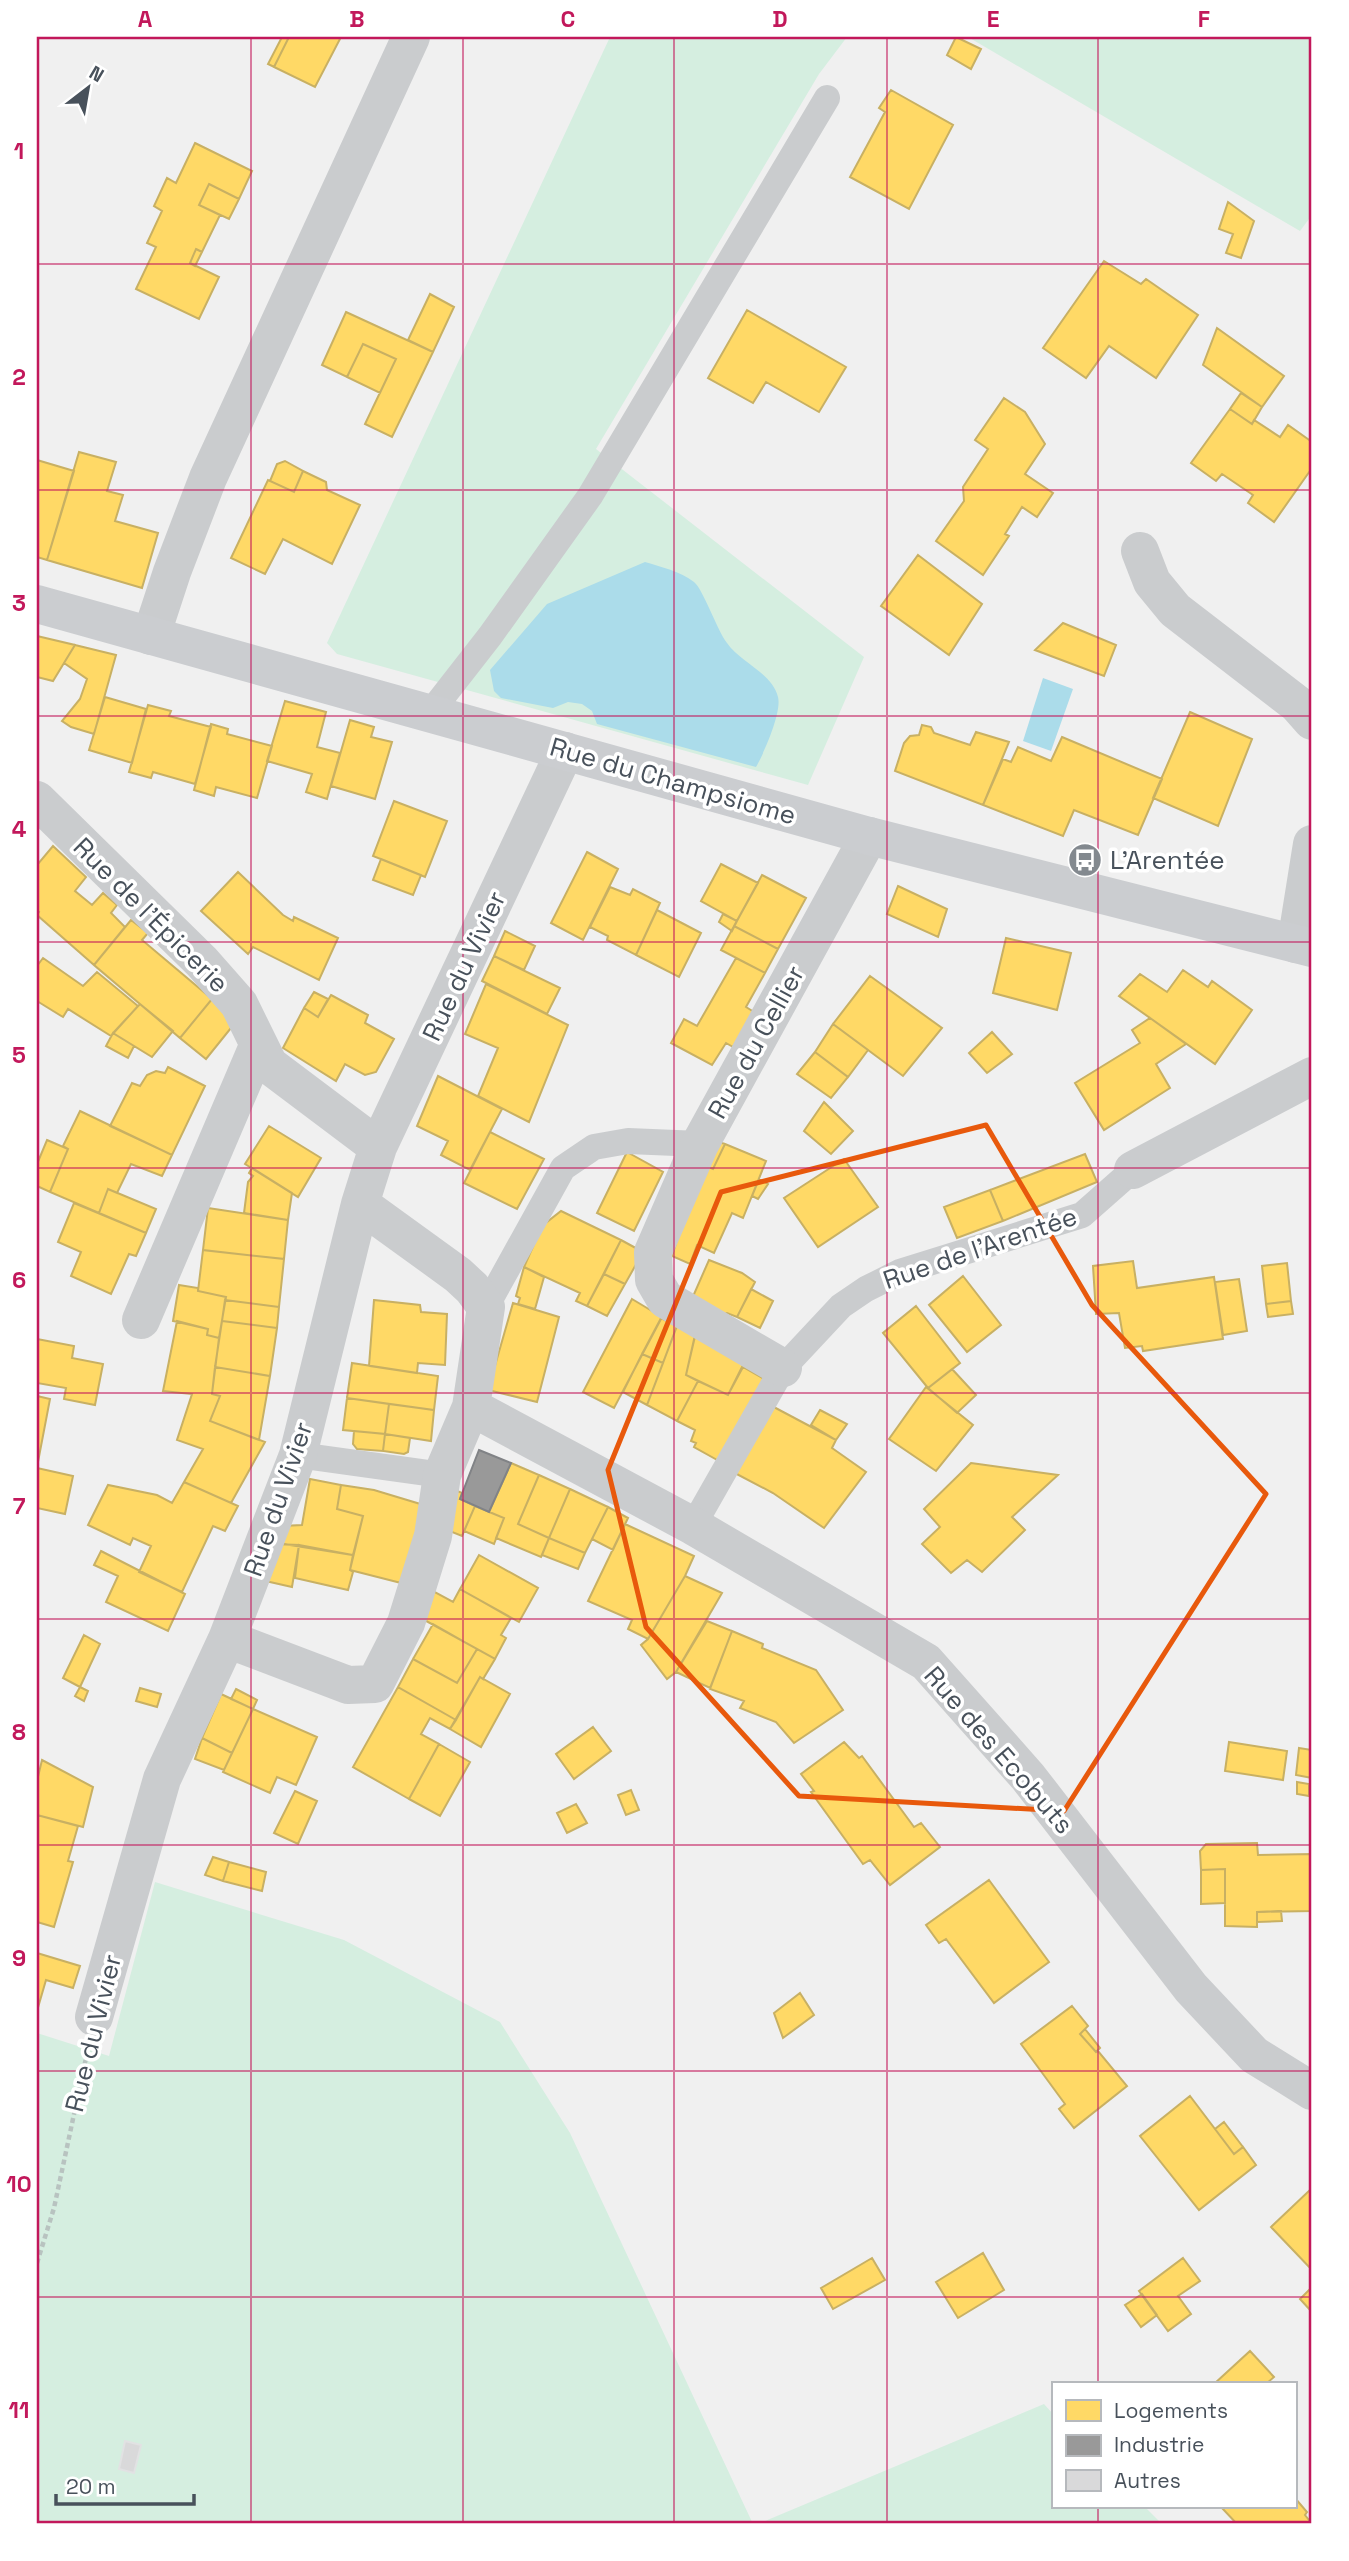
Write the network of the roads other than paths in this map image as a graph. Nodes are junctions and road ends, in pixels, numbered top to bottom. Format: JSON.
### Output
{"nodes":[{"id":1,"x":411,"y":37,"type":"edge"},
{"id":2,"x":827,"y":98,"type":"dead end"},
{"id":3,"x":1140,"y":551,"type":"dead end"},
{"id":4,"x":37,"y":604,"type":"edge"},
{"id":5,"x":151,"y":636,"type":"junction"},
{"id":6,"x":430,"y":713,"type":"junction"},
{"id":7,"x":1312,"y":721,"type":"edge"},
{"id":8,"x":565,"y":751,"type":"junction"},
{"id":9,"x":37,"y":800,"type":"edge"},
{"id":10,"x":869,"y":836,"type":"junction"},
{"id":11,"x":1312,"y":844,"type":"edge"},
{"id":12,"x":1304,"y":946,"type":"edge"},
{"id":13,"x":258,"y":1046,"type":"junction"},
{"id":14,"x":1312,"y":1076,"type":"edge"},
{"id":15,"x":700,"y":1144,"type":"junction"},
{"id":16,"x":378,"y":1147,"type":"junction"},
{"id":17,"x":1133,"y":1170,"type":"joint"},
{"id":18,"x":360,"y":1204,"type":"junction"},
{"id":19,"x":486,"y":1307,"type":"junction"},
{"id":20,"x":141,"y":1320,"type":"dead end"},
{"id":21,"x":783,"y":1368,"type":"junction"},
{"id":22,"x":471,"y":1407,"type":"junction"},
{"id":23,"x":298,"y":1455,"type":"junction"},
{"id":24,"x":442,"y":1475,"type":"junction"},
{"id":25,"x":693,"y":1526,"type":"junction"},
{"id":26,"x":227,"y":1639,"type":"junction"},
{"id":27,"x":94,"y":2017,"type":"road end"},
{"id":28,"x":1312,"y":2091,"type":"edge"}],
"edges":[{"from":1,"to":5,"type":"street"},
{"from":2,"to":6,"type":"lane"},
{"from":3,"to":7,"type":"street"},
{"from":4,"to":5,"type":"street","name":"Rue du Champsiome"},
{"from":5,"to":6,"type":"street","name":"Rue du Champsiome"},
{"from":6,"to":8,"type":"street","name":"Rue du Champsiome"},
{"from":8,"to":10,"type":"street","name":"Rue du Champsiome"},
{"from":8,"to":16,"type":"street","name":"Rue du Vivier"},
{"from":9,"to":13,"type":"street","name":"Rue de l'Épicerie"},
{"from":10,"to":12,"type":"street","name":"Rue du Champsiome"},
{"from":10,"to":15,"type":"street","name":"Rue du Cellier"},
{"from":11,"to":12,"type":"street"},
{"from":13,"to":16,"type":"street","name":"Rue de l'Épicerie"},
{"from":13,"to":20,"type":"street"},
{"from":14,"to":17,"type":"street","name":"Rue de l'Arentée"},
{"from":15,"to":19,"type":"lane"},
{"from":15,"to":21,"type":"street","name":"Rue du Cellier"},
{"from":16,"to":18,"type":"street","name":"Rue du Vivier"},
{"from":17,"to":21,"type":"lane","name":"Rue de l'Arentée"},
{"from":18,"to":19,"type":"street"},
{"from":18,"to":23,"type":"street","name":"Rue du Vivier"},
{"from":19,"to":22,"type":"street"},
{"from":21,"to":25,"type":"lane","name":"Rue de l'Arentée"},
{"from":22,"to":24,"type":"street"},
{"from":22,"to":25,"type":"street","name":"Rue des Ecobuts"},
{"from":23,"to":24,"type":"lane"},
{"from":23,"to":26,"type":"street","name":"Rue du Vivier"},
{"from":24,"to":26,"type":"street"},
{"from":25,"to":28,"type":"street","name":"Rue des Ecobuts"},
{"from":26,"to":27,"type":"street","name":"Rue du Vivier"}]}
